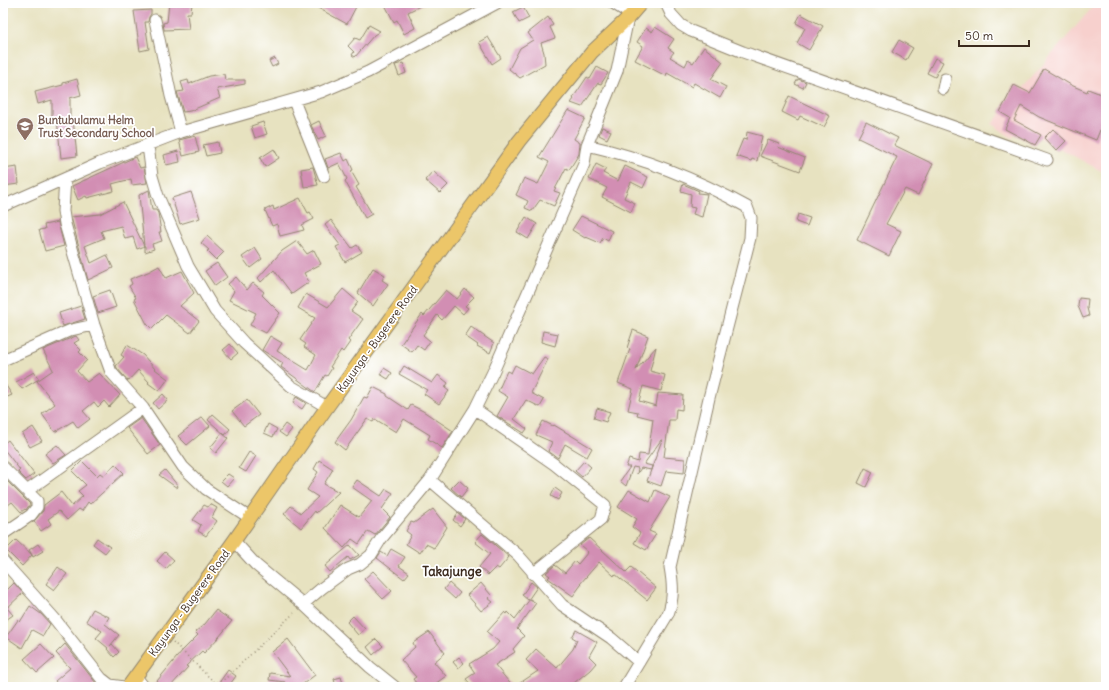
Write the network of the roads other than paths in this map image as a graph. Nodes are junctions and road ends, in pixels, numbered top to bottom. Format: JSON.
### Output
{"nodes":[{"id":1,"x":497,"y":3,"type":"edge"},
{"id":2,"x":613,"y":3,"type":"edge"},
{"id":3,"x":641,"y":3,"type":"edge"},
{"id":4,"x":666,"y":3,"type":"edge"},
{"id":5,"x":629,"y":16,"type":"junction"},
{"id":6,"x":155,"y":20,"type":"dead end"},
{"id":7,"x":294,"y":100,"type":"junction"},
{"id":8,"x":181,"y":132,"type":"junction"},
{"id":9,"x":587,"y":145,"type":"junction"},
{"id":10,"x":148,"y":146,"type":"junction"},
{"id":11,"x":1047,"y":160,"type":"dead end"},
{"id":12,"x":324,"y":176,"type":"dead end"},
{"id":13,"x":66,"y":179,"type":"junction"},
{"id":14,"x":3,"y":206,"type":"edge"},
{"id":15,"x":94,"y":325,"type":"junction"},
{"id":16,"x":3,"y":360,"type":"edge"},
{"id":17,"x":327,"y":407,"type":"junction"},
{"id":18,"x":143,"y":408,"type":"junction"},
{"id":19,"x":475,"y":409,"type":"junction"},
{"id":20,"x":3,"y":467,"type":"edge"},
{"id":21,"x":430,"y":480,"type":"junction"},
{"id":22,"x":27,"y":491,"type":"junction"},
{"id":23,"x":250,"y":518,"type":"junction"},
{"id":24,"x":3,"y":534,"type":"edge"},
{"id":25,"x":234,"y":541,"type":"junction"},
{"id":26,"x":3,"y":561,"type":"edge"},
{"id":27,"x":533,"y":574,"type":"junction"},
{"id":28,"x":303,"y":604,"type":"junction"},
{"id":29,"x":639,"y":662,"type":"junction"},
{"id":30,"x":136,"y":684,"type":"edge"},
{"id":31,"x":124,"y":687,"type":"edge"},
{"id":32,"x":395,"y":687,"type":"edge"},
{"id":33,"x":624,"y":687,"type":"edge"}],
"edges":[{"from":1,"to":7,"type":"street"},
{"from":2,"to":5,"type":"street"},
{"from":3,"to":5,"type":"main road","name":"Kayunga - Bugerere Road"},
{"from":4,"to":11,"type":"street"},
{"from":5,"to":9,"type":"street"},
{"from":5,"to":17,"type":"main road","name":"Kayunga - Bugerere Road"},
{"from":6,"to":8,"type":"street"},
{"from":7,"to":8,"type":"street"},
{"from":7,"to":12,"type":"street"},
{"from":8,"to":10,"type":"street"},
{"from":9,"to":19,"type":"street"},
{"from":9,"to":29,"type":"street"},
{"from":10,"to":13,"type":"street"},
{"from":10,"to":17,"type":"street"},
{"from":13,"to":14,"type":"street"},
{"from":13,"to":15,"type":"street"},
{"from":15,"to":16,"type":"street"},
{"from":15,"to":18,"type":"street"},
{"from":17,"to":23,"type":"main road","name":"Kayunga - Bugerere Road"},
{"from":18,"to":22,"type":"street"},
{"from":18,"to":23,"type":"street"},
{"from":19,"to":21,"type":"street"},
{"from":19,"to":27,"type":"street"},
{"from":20,"to":22,"type":"street"},
{"from":21,"to":27,"type":"street"},
{"from":21,"to":28,"type":"street"},
{"from":22,"to":24,"type":"street"},
{"from":23,"to":25,"type":"main road","name":"Kayunga - Bugerere Road"},
{"from":25,"to":28,"type":"street"},
{"from":25,"to":30,"type":"main road","name":"Kayunga - Bugerere Road"},
{"from":26,"to":31,"type":"street"},
{"from":27,"to":29,"type":"street"},
{"from":28,"to":32,"type":"street"},
{"from":29,"to":33,"type":"street"}]}
